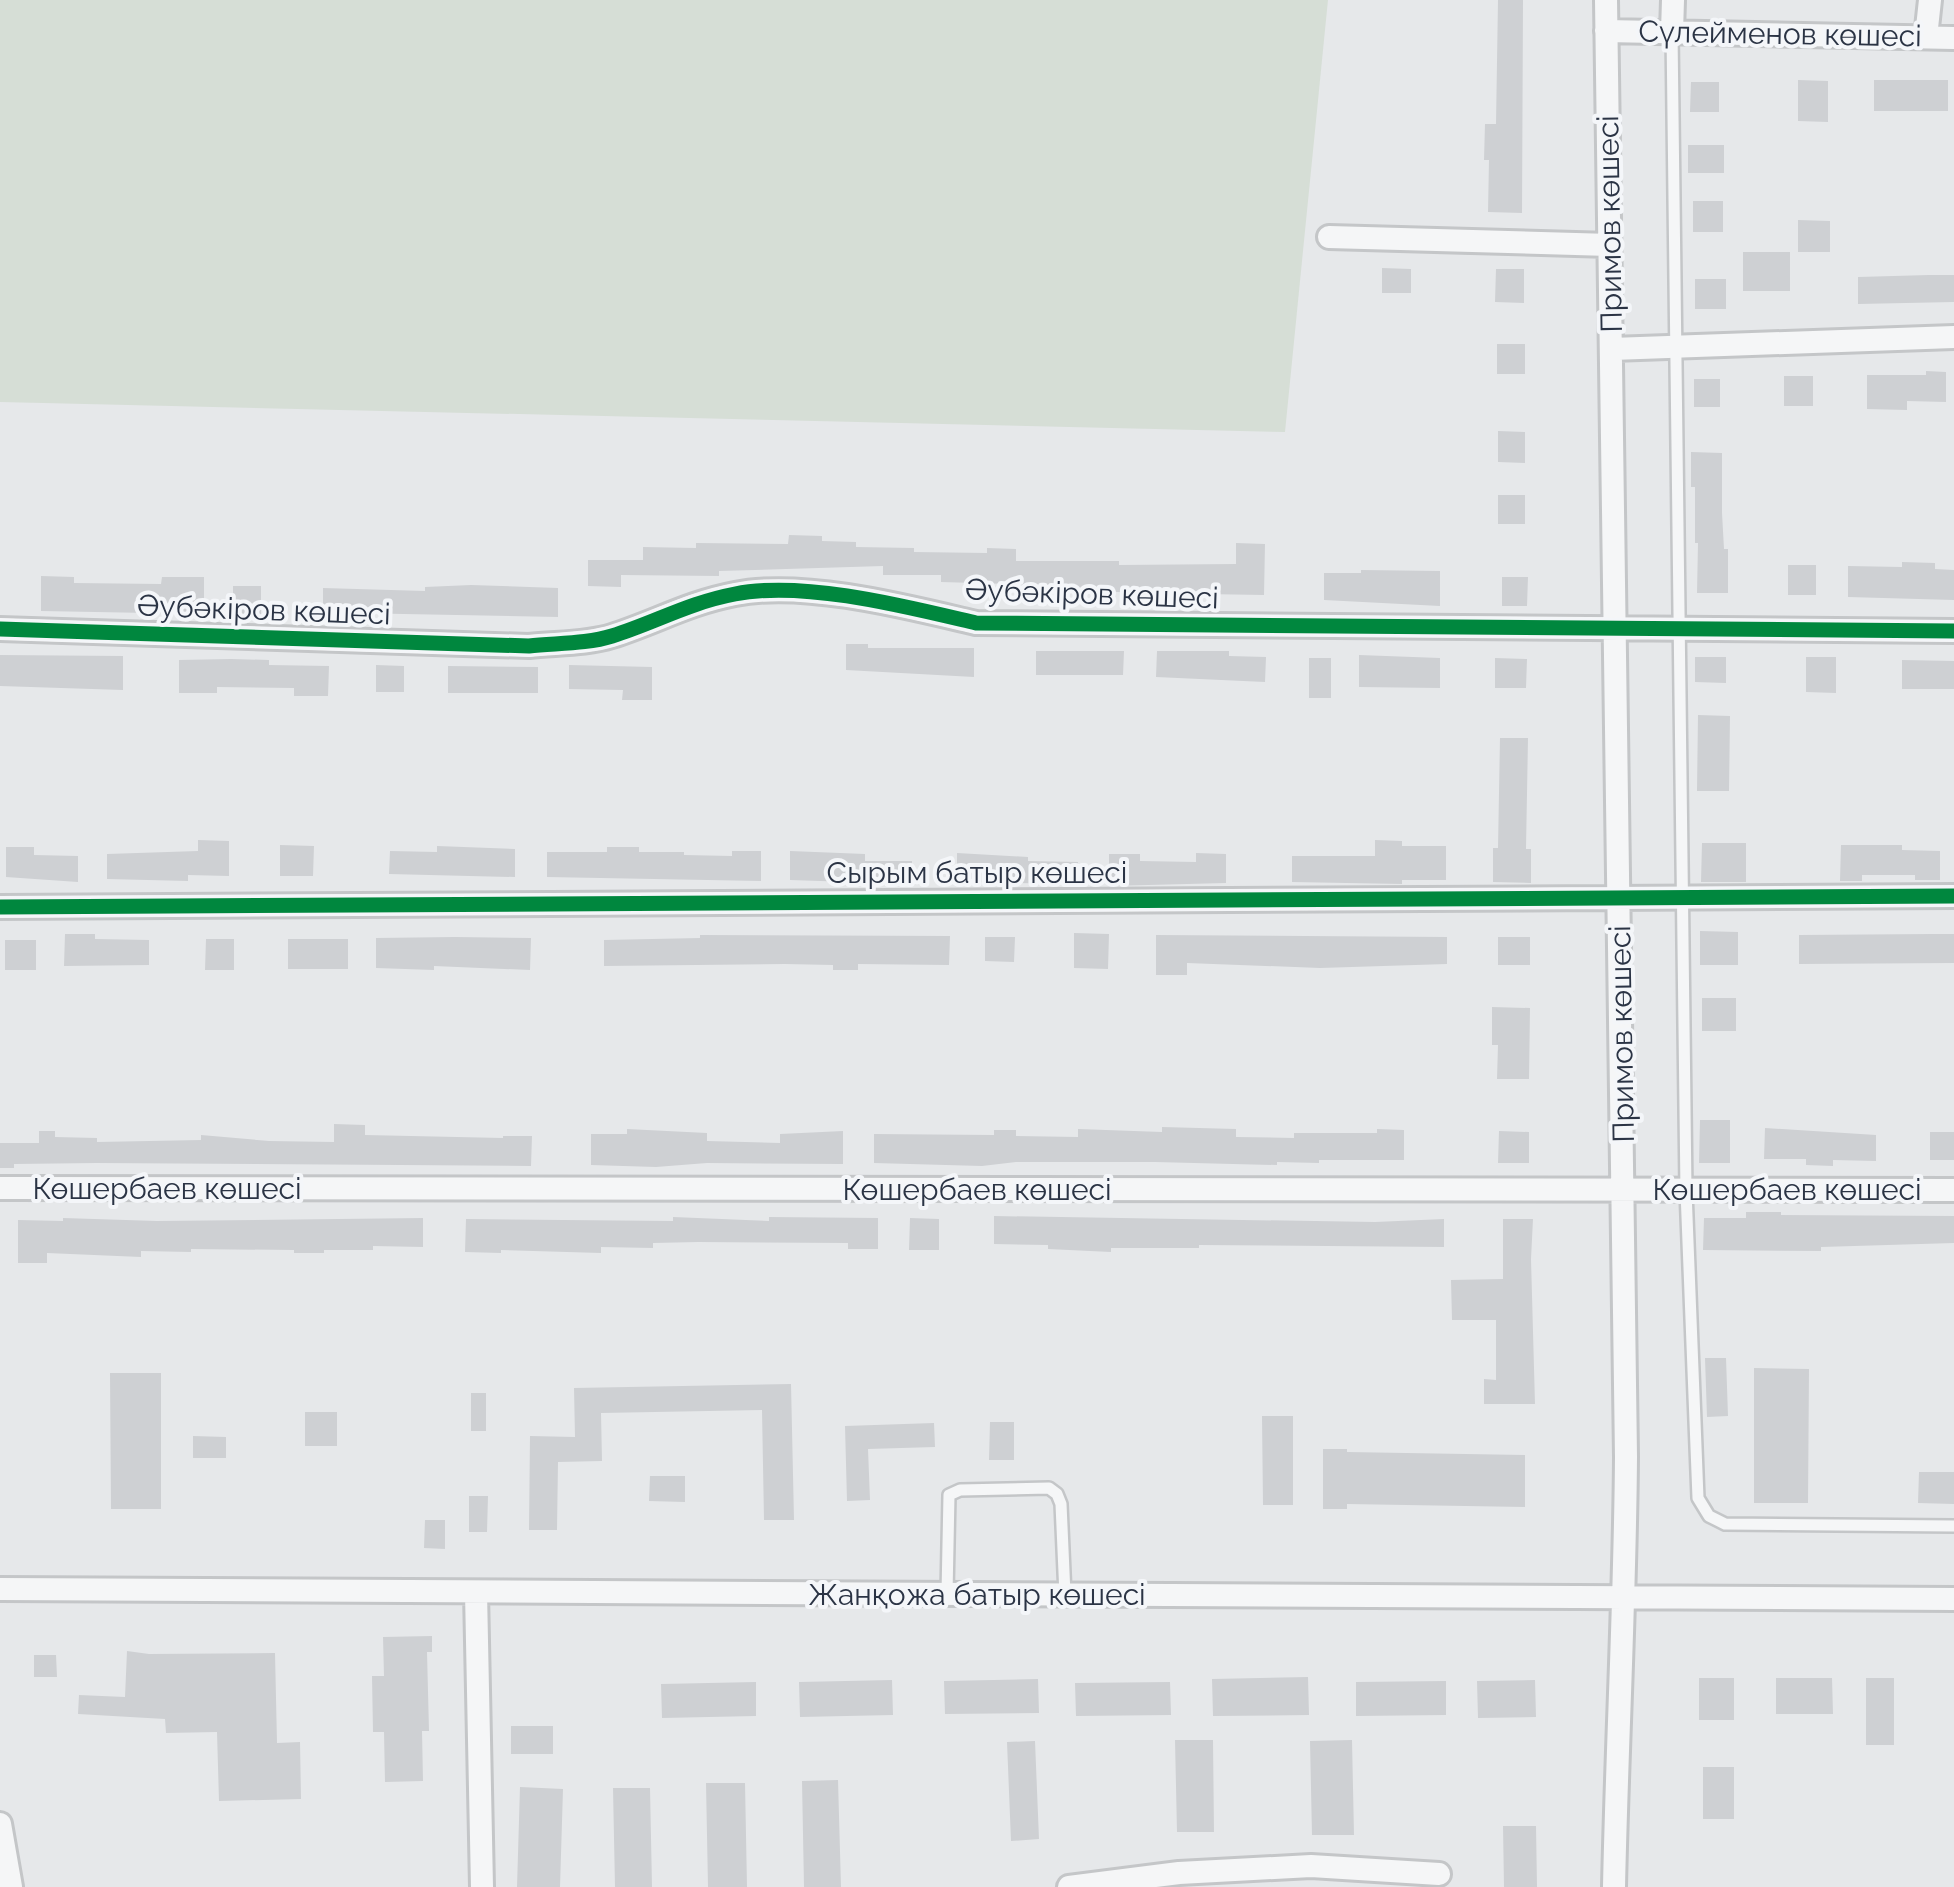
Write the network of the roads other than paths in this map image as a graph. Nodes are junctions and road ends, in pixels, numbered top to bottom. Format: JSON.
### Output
{"nodes":[{"id":1,"x":1606,"y":0,"type":"edge"},
{"id":2,"x":1672,"y":0,"type":"edge"},
{"id":3,"x":1930,"y":0,"type":"edge"},
{"id":4,"x":1606,"y":30,"type":"junction"},
{"id":5,"x":1672,"y":32,"type":"junction"},
{"id":6,"x":1926,"y":37,"type":"junction"},
{"id":7,"x":1954,"y":38,"type":"edge"},
{"id":8,"x":1330,"y":238,"type":"dead end"},
{"id":9,"x":1610,"y":245,"type":"junction"},
{"id":10,"x":1954,"y":337,"type":"edge"},
{"id":11,"x":1678,"y":347,"type":"junction"},
{"id":12,"x":1612,"y":350,"type":"junction"},
{"id":13,"x":0,"y":629,"type":"edge"},
{"id":14,"x":1616,"y":630,"type":"junction"},
{"id":15,"x":1680,"y":630,"type":"junction"},
{"id":16,"x":1954,"y":631,"type":"edge"},
{"id":17,"x":1684,"y":896,"type":"junction"},
{"id":18,"x":1954,"y":896,"type":"edge"},
{"id":19,"x":1620,"y":897,"type":"junction"},
{"id":20,"x":0,"y":907,"type":"edge"},
{"id":21,"x":0,"y":1188,"type":"edge"},
{"id":22,"x":1954,"y":1190,"type":"edge"},
{"id":23,"x":1686,"y":1191,"type":"junction"},
{"id":24,"x":1625,"y":1192,"type":"junction"},
{"id":25,"x":1954,"y":1526,"type":"edge"},
{"id":26,"x":0,"y":1590,"type":"edge"},
{"id":27,"x":476,"y":1592,"type":"junction"},
{"id":28,"x":946,"y":1594,"type":"junction"},
{"id":29,"x":1064,"y":1595,"type":"junction"},
{"id":30,"x":1625,"y":1599,"type":"junction"},
{"id":31,"x":1954,"y":1599,"type":"edge"},
{"id":32,"x":0,"y":1824,"type":"edge"},
{"id":33,"x":1439,"y":1874,"type":"dead end"},
{"id":34,"x":11,"y":1887,"type":"edge"},
{"id":35,"x":482,"y":1887,"type":"edge"},
{"id":36,"x":1069,"y":1887,"type":"edge"},
{"id":37,"x":1614,"y":1887,"type":"edge"}],
"edges":[{"from":1,"to":4,"type":"street","name":"Примов көшесі"},
{"from":2,"to":5,"type":"street"},
{"from":3,"to":6,"type":"street"},
{"from":4,"to":5,"type":"street","name":"Сүлейменов көшесі"},
{"from":4,"to":9,"type":"street","name":"Примов көшесі"},
{"from":5,"to":6,"type":"street","name":"Сүлейменов көшесі"},
{"from":5,"to":11,"type":"lane"},
{"from":6,"to":7,"type":"street","name":"Сүлейменов көшесі"},
{"from":8,"to":9,"type":"street"},
{"from":9,"to":12,"type":"street","name":"Примов көшесі"},
{"from":10,"to":11,"type":"street"},
{"from":11,"to":12,"type":"street"},
{"from":11,"to":15,"type":"lane"},
{"from":12,"to":14,"type":"street","name":"Примов көшесі"},
{"from":13,"to":14,"type":"street","name":"Әубәкіров көшесі"},
{"from":14,"to":15,"type":"street","name":"Әубәкіров көшесі"},
{"from":14,"to":19,"type":"street","name":"Примов көшесі"},
{"from":15,"to":16,"type":"street","name":"Әубәкіров көшесі"},
{"from":15,"to":17,"type":"lane"},
{"from":17,"to":18,"type":"street","name":"Сырым батыр көшесі"},
{"from":17,"to":19,"type":"street","name":"Сырым батыр көшесі"},
{"from":17,"to":23,"type":"lane"},
{"from":19,"to":20,"type":"street","name":"Сырым батыр көшесі"},
{"from":19,"to":24,"type":"street","name":"Примов көшесі"},
{"from":21,"to":24,"type":"street","name":"Көшербаев көшесі"},
{"from":22,"to":23,"type":"street","name":"Көшербаев көшесі"},
{"from":23,"to":24,"type":"street","name":"Көшербаев көшесі"},
{"from":23,"to":25,"type":"lane"},
{"from":24,"to":30,"type":"street","name":"Примов көшесі"},
{"from":26,"to":27,"type":"street","name":"Жанқожа батыр көшесі"},
{"from":27,"to":28,"type":"street","name":"Жанқожа батыр көшесі"},
{"from":27,"to":35,"type":"street"},
{"from":28,"to":29,"type":"street","name":"Жанқожа батыр көшесі"},
{"from":28,"to":29,"type":"lane"},
{"from":29,"to":30,"type":"street","name":"Жанқожа батыр көшесі"},
{"from":30,"to":31,"type":"street","name":"Жанқожа батыр көшесі"},
{"from":30,"to":37,"type":"street","name":"Примов көшесі"},
{"from":32,"to":34,"type":"street"},
{"from":33,"to":36,"type":"street"}]}
